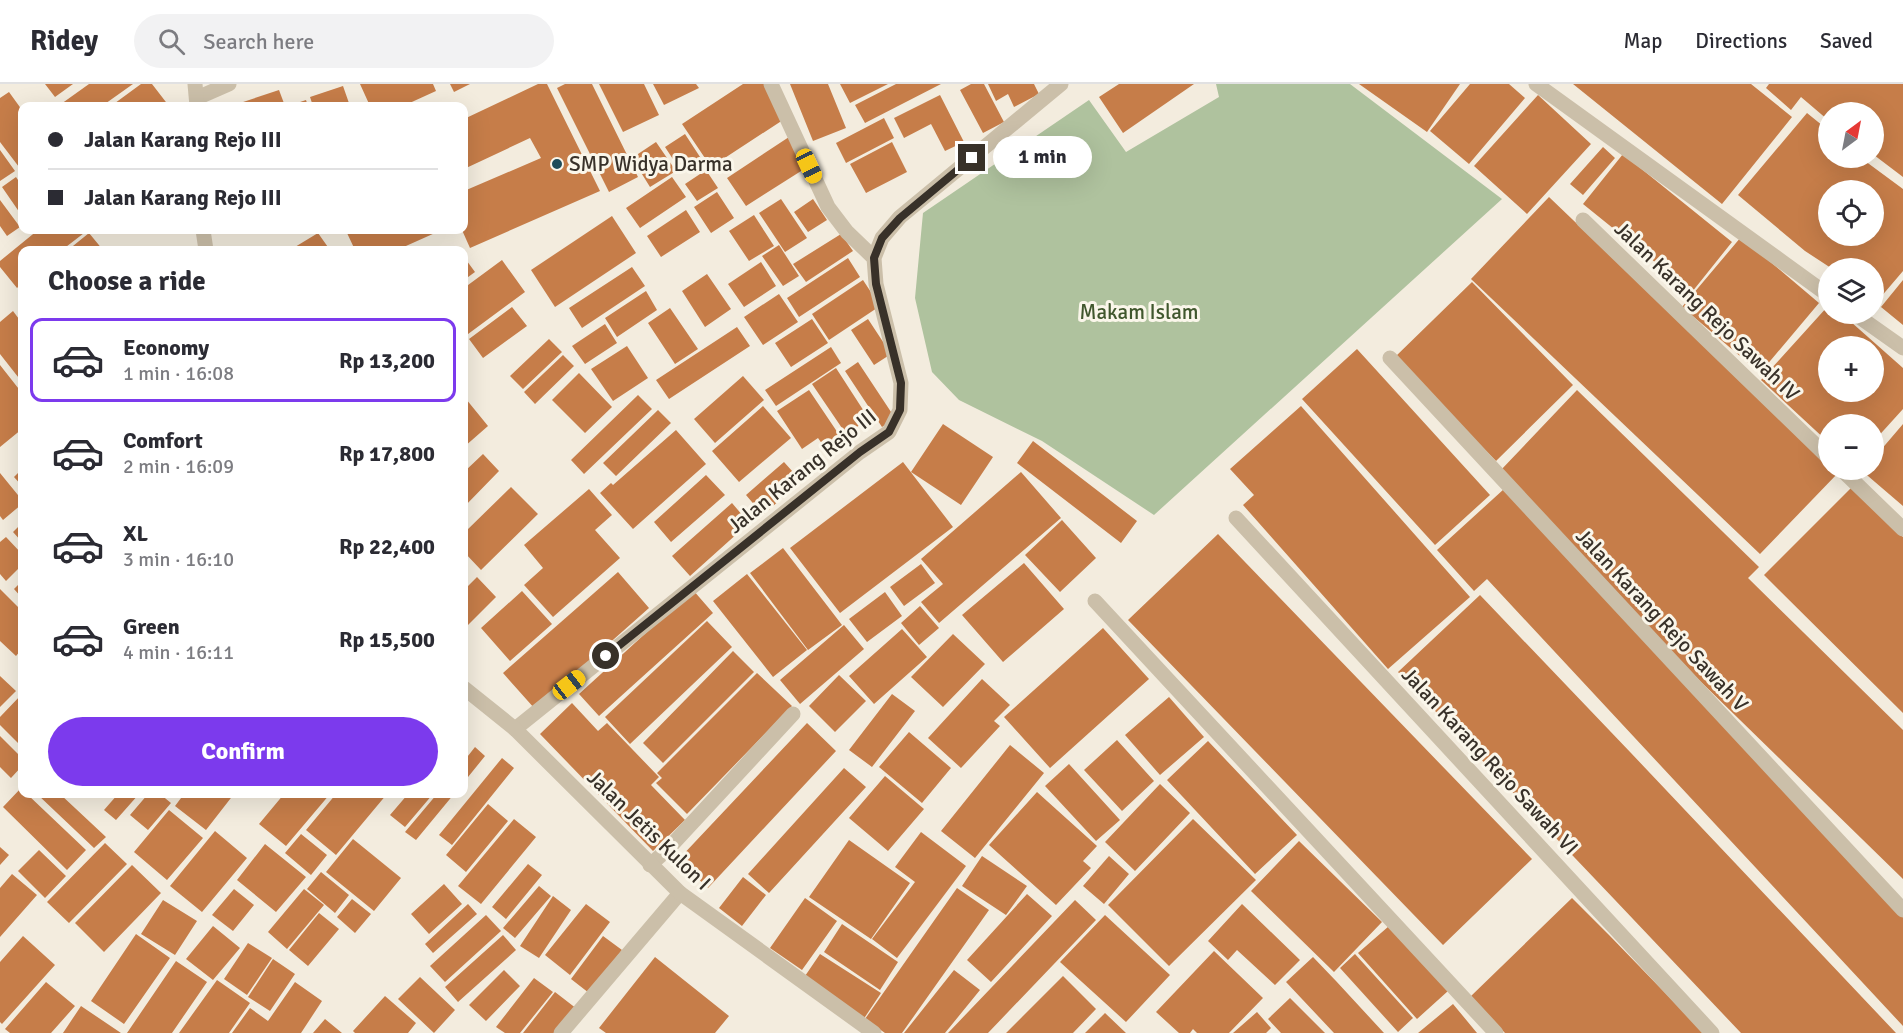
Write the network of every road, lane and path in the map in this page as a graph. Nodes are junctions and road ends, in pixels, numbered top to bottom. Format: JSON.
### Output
{"nodes":[{"id":1,"x":229,"y":84,"type":"edge"},
{"id":2,"x":771,"y":84,"type":"edge"},
{"id":3,"x":1061,"y":84,"type":"edge"},
{"id":4,"x":1536,"y":84,"type":"edge"},
{"id":5,"x":196,"y":96,"type":"edge"},
{"id":6,"x":1583,"y":220,"type":"dead end"},
{"id":7,"x":874,"y":258,"type":"junction"},
{"id":8,"x":1818,"y":288,"type":"edge"},
{"id":9,"x":1869,"y":324,"type":"edge"},
{"id":10,"x":1903,"y":348,"type":"edge"},
{"id":11,"x":1390,"y":358,"type":"dead end"},
{"id":12,"x":1818,"y":447,"type":"edge"},
{"id":13,"x":1853,"y":480,"type":"edge"},
{"id":14,"x":1236,"y":518,"type":"dead end"},
{"id":15,"x":1903,"y":528,"type":"edge"},
{"id":16,"x":1095,"y":601,"type":"dead end"},
{"id":17,"x":468,"y":691,"type":"edge"},
{"id":18,"x":793,"y":714,"type":"dead end"},
{"id":19,"x":515,"y":729,"type":"junction"},
{"id":20,"x":650,"y":865,"type":"junction"},
{"id":21,"x":680,"y":893,"type":"junction"},
{"id":22,"x":1903,"y":910,"type":"edge"},
{"id":23,"x":561,"y":1033,"type":"edge"},
{"id":24,"x":874,"y":1033,"type":"edge"},
{"id":25,"x":1496,"y":1033,"type":"edge"},
{"id":26,"x":1712,"y":1033,"type":"edge"}],
"edges":[{"from":1,"to":5,"type":"street"},
{"from":2,"to":7,"type":"street"},
{"from":3,"to":7,"type":"street"},
{"from":4,"to":8,"type":"street"},
{"from":6,"to":12,"type":"street","name":"Jalan Karang Rejo Sawah IV"},
{"from":7,"to":19,"type":"street","name":"Jalan Karang Rejo III"},
{"from":9,"to":10,"type":"street"},
{"from":11,"to":22,"type":"street","name":"Jalan Karang Rejo Sawah V"},
{"from":13,"to":15,"type":"street"},
{"from":14,"to":26,"type":"street","name":"Jalan Karang Rejo Sawah VI"},
{"from":16,"to":25,"type":"street"},
{"from":17,"to":19,"type":"street","name":"Jalan Jetis Kulon I"},
{"from":18,"to":20,"type":"street"},
{"from":19,"to":20,"type":"street","name":"Jalan Jetis Kulon I"},
{"from":20,"to":21,"type":"street","name":"Jalan Jetis Kulon I"},
{"from":21,"to":23,"type":"street"},
{"from":21,"to":24,"type":"street","name":"Jalan Jetis Kulon I"}]}
